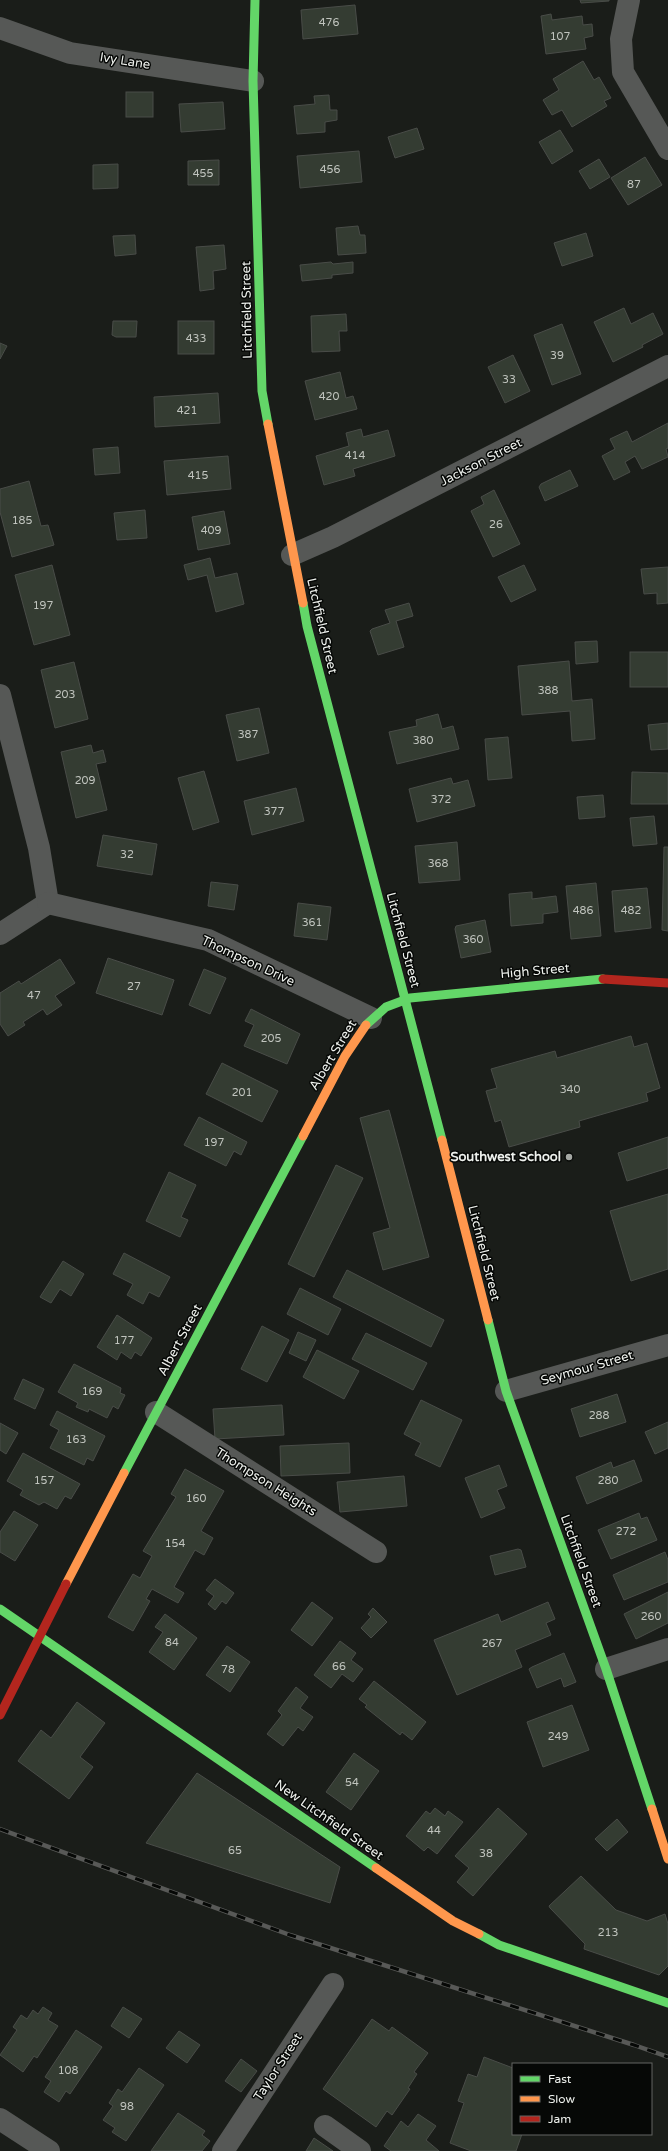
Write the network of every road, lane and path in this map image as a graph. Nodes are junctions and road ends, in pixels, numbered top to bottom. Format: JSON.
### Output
{"nodes":[{"id":1,"x":255,"y":0,"type":"edge"},
{"id":2,"x":629,"y":0,"type":"edge"},
{"id":3,"x":0,"y":28,"type":"edge"},
{"id":4,"x":252,"y":81,"type":"junction"},
{"id":5,"x":668,"y":148,"type":"edge"},
{"id":6,"x":668,"y":366,"type":"edge"},
{"id":7,"x":292,"y":555,"type":"junction"},
{"id":8,"x":0,"y":695,"type":"edge"},
{"id":9,"x":48,"y":903,"type":"junction"},
{"id":10,"x":0,"y":934,"type":"edge"},
{"id":11,"x":668,"y":982,"type":"edge"},
{"id":12,"x":405,"y":997,"type":"junction"},
{"id":13,"x":371,"y":1018,"type":"junction"},
{"id":14,"x":668,"y":1345,"type":"edge"},
{"id":15,"x":506,"y":1391,"type":"junction"},
{"id":16,"x":156,"y":1412,"type":"junction"},
{"id":17,"x":376,"y":1552,"type":"dead end"},
{"id":18,"x":0,"y":1609,"type":"edge"},
{"id":19,"x":38,"y":1636,"type":"junction"},
{"id":20,"x":668,"y":1649,"type":"edge"},
{"id":21,"x":606,"y":1669,"type":"junction"},
{"id":22,"x":0,"y":1715,"type":"edge"},
{"id":23,"x":668,"y":1859,"type":"edge"},
{"id":24,"x":333,"y":1984,"type":"dead end"},
{"id":25,"x":668,"y":2003,"type":"edge"},
{"id":26,"x":0,"y":2119,"type":"edge"},
{"id":27,"x":325,"y":2126,"type":"dead end"},
{"id":28,"x":49,"y":2151,"type":"edge"},
{"id":29,"x":223,"y":2151,"type":"edge"},
{"id":30,"x":360,"y":2151,"type":"edge"}],
"edges":[{"from":1,"to":4,"type":"main road","name":"Litchfield Street"},
{"from":2,"to":5,"type":"street"},
{"from":3,"to":4,"type":"street","name":"Ivy Lane"},
{"from":4,"to":7,"type":"main road","name":"Litchfield Street"},
{"from":6,"to":7,"type":"street","name":"Jackson Street"},
{"from":7,"to":12,"type":"main road","name":"Litchfield Street"},
{"from":8,"to":9,"type":"street"},
{"from":9,"to":10,"type":"street"},
{"from":9,"to":13,"type":"street","name":"Thompson Drive"},
{"from":11,"to":12,"type":"main road","name":"High Street"},
{"from":12,"to":13,"type":"main road","name":"Albert Street"},
{"from":12,"to":15,"type":"main road","name":"Litchfield Street"},
{"from":13,"to":16,"type":"main road","name":"Albert Street"},
{"from":14,"to":15,"type":"street","name":"Seymour Street"},
{"from":15,"to":21,"type":"main road","name":"Litchfield Street"},
{"from":16,"to":17,"type":"street","name":"Thompson Heights"},
{"from":16,"to":19,"type":"main road","name":"Albert Street"},
{"from":18,"to":19,"type":"main road","name":"New Litchfield Street"},
{"from":19,"to":22,"type":"main road","name":"Albert Street"},
{"from":19,"to":25,"type":"main road","name":"New Litchfield Street"},
{"from":20,"to":21,"type":"street"},
{"from":21,"to":23,"type":"main road","name":"Litchfield Street"},
{"from":24,"to":29,"type":"street","name":"Taylor Street"},
{"from":26,"to":28,"type":"street"},
{"from":27,"to":30,"type":"street"}]}
